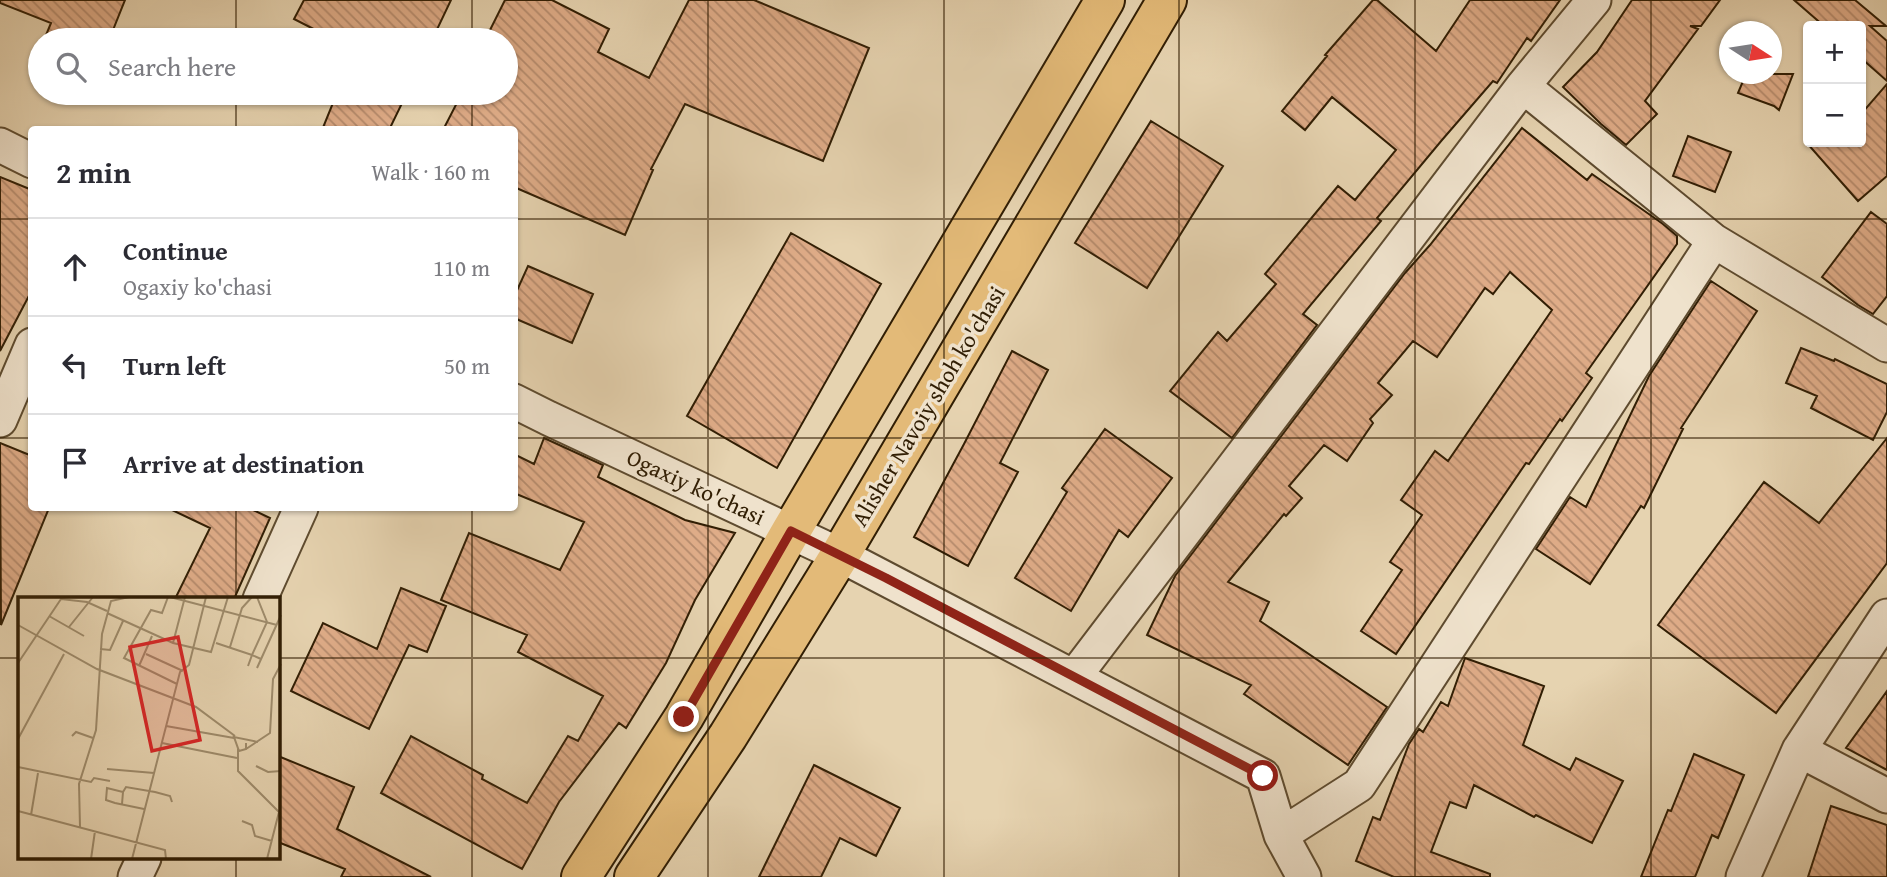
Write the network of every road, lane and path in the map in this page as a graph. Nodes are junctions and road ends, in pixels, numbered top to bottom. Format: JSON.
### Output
{"nodes":[{"id":1,"x":1105,"y":0,"type":"edge"},
{"id":2,"x":1167,"y":0,"type":"edge"},
{"id":3,"x":1594,"y":0,"type":"edge"},
{"id":4,"x":1523,"y":86,"type":"junction"},
{"id":5,"x":0,"y":145,"type":"edge"},
{"id":6,"x":28,"y":158,"type":"edge"},
{"id":7,"x":1714,"y":241,"type":"junction"},
{"id":8,"x":1887,"y":345,"type":"edge"},
{"id":9,"x":28,"y":354,"type":"edge"},
{"id":10,"x":518,"y":403,"type":"edge"},
{"id":11,"x":0,"y":420,"type":"edge"},
{"id":12,"x":300,"y":511,"type":"edge"},
{"id":13,"x":791,"y":531,"type":"junction"},
{"id":14,"x":840,"y":555,"type":"junction"},
{"id":15,"x":261,"y":597,"type":"edge"},
{"id":16,"x":1887,"y":616,"type":"edge"},
{"id":17,"x":1074,"y":677,"type":"junction"},
{"id":18,"x":1798,"y":751,"type":"junction"},
{"id":19,"x":1887,"y":796,"type":"edge"},
{"id":20,"x":1281,"y":835,"type":"junction"},
{"id":21,"x":143,"y":860,"type":"edge"},
{"id":22,"x":135,"y":877,"type":"edge"},
{"id":23,"x":581,"y":877,"type":"edge"},
{"id":24,"x":634,"y":877,"type":"edge"},
{"id":25,"x":1304,"y":877,"type":"edge"},
{"id":26,"x":1743,"y":877,"type":"edge"}],
"edges":[{"from":1,"to":13,"type":"main road"},
{"from":2,"to":14,"type":"main road","name":"Alisher Navoiy shoh ko'chasi"},
{"from":3,"to":4,"type":"street"},
{"from":4,"to":7,"type":"street"},
{"from":4,"to":17,"type":"street"},
{"from":5,"to":6,"type":"street"},
{"from":7,"to":8,"type":"street"},
{"from":7,"to":20,"type":"street"},
{"from":9,"to":11,"type":"street"},
{"from":10,"to":13,"type":"street","name":"Ogaxiy ko'chasi"},
{"from":12,"to":15,"type":"street"},
{"from":13,"to":14,"type":"street","name":"Ogaxiy ko'chasi"},
{"from":13,"to":23,"type":"main road"},
{"from":14,"to":17,"type":"street","name":"Ogaxiy ko'chasi"},
{"from":14,"to":24,"type":"main road","name":"Alisher Navoiy shoh ko'chasi"},
{"from":16,"to":18,"type":"street"},
{"from":17,"to":20,"type":"street","name":"Ogaxiy ko'chasi"},
{"from":18,"to":19,"type":"street"},
{"from":18,"to":26,"type":"street"},
{"from":20,"to":25,"type":"street","name":"Ogaxiy ko'chasi"},
{"from":21,"to":22,"type":"street"}]}
